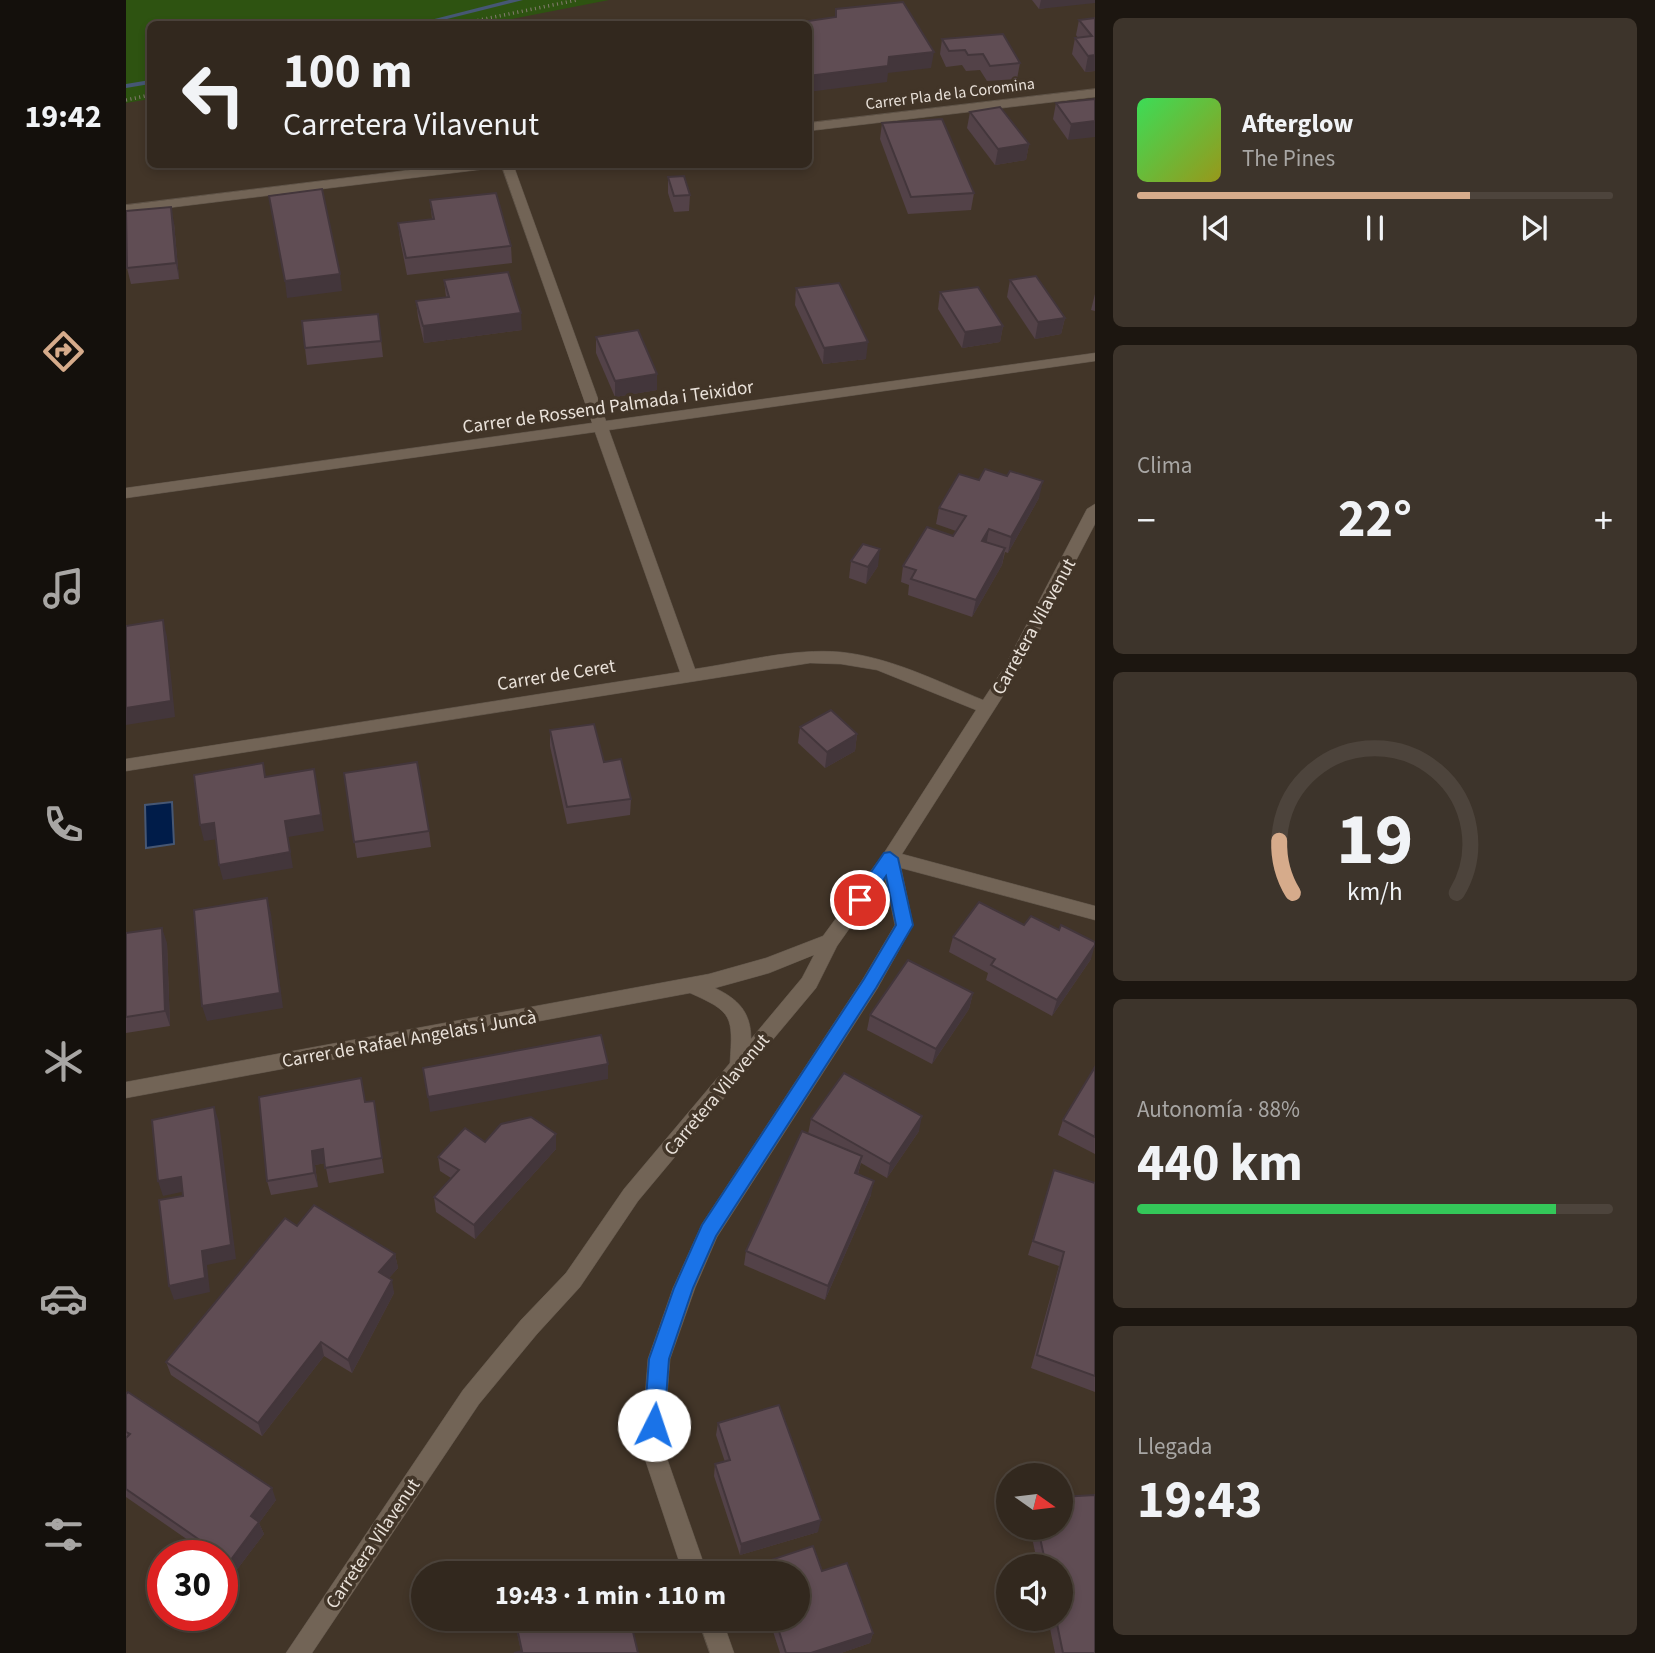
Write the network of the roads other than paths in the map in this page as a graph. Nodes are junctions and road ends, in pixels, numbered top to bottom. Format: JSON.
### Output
{"nodes":[{"id":1,"x":1095,"y":93,"type":"edge"},
{"id":2,"x":812,"y":127,"type":"edge"},
{"id":3,"x":460,"y":168,"type":"edge"},
{"id":4,"x":509,"y":168,"type":"edge"},
{"id":5,"x":126,"y":209,"type":"edge"},
{"id":6,"x":1095,"y":357,"type":"edge"},
{"id":7,"x":600,"y":426,"type":"junction"},
{"id":8,"x":126,"y":493,"type":"edge"},
{"id":9,"x":1095,"y":509,"type":"edge"},
{"id":10,"x":689,"y":674,"type":"junction"},
{"id":11,"x":987,"y":708,"type":"junction"},
{"id":12,"x":126,"y":765,"type":"edge"},
{"id":13,"x":890,"y":858,"type":"junction"},
{"id":14,"x":1095,"y":912,"type":"edge"},
{"id":15,"x":830,"y":941,"type":"junction"},
{"id":16,"x":692,"y":986,"type":"junction"},
{"id":17,"x":740,"y":1065,"type":"junction"},
{"id":18,"x":126,"y":1090,"type":"edge"},
{"id":19,"x":691,"y":1561,"type":"edge"},
{"id":20,"x":714,"y":1631,"type":"edge"},
{"id":21,"x":298,"y":1653,"type":"edge"},
{"id":22,"x":722,"y":1653,"type":"edge"}],
"edges":[{"from":1,"to":2,"type":"street","name":"Carrer Pla de la Coromina"},
{"from":3,"to":5,"type":"street"},
{"from":4,"to":7,"type":"street"},
{"from":6,"to":7,"type":"street","name":"Carrer de Rossend Palmada i Teixidor"},
{"from":7,"to":8,"type":"street","name":"Carrer de Rossend Palmada i Teixidor"},
{"from":7,"to":10,"type":"street"},
{"from":9,"to":11,"type":"street","name":"Carretera Vilavenut"},
{"from":10,"to":11,"type":"street","name":"Carrer de Ceret"},
{"from":10,"to":12,"type":"street","name":"Carrer de Ceret"},
{"from":11,"to":13,"type":"street","name":"Carretera Vilavenut"},
{"from":13,"to":14,"type":"street"},
{"from":13,"to":15,"type":"street","name":"Carretera Vilavenut"},
{"from":13,"to":19,"type":"street"},
{"from":15,"to":16,"type":"street","name":"Carrer de Rafael Angelats i Juncà"},
{"from":15,"to":17,"type":"street","name":"Carretera Vilavenut"},
{"from":16,"to":17,"type":"street"},
{"from":16,"to":18,"type":"street","name":"Carrer de Rafael Angelats i Juncà"},
{"from":17,"to":21,"type":"street","name":"Carretera Vilavenut"},
{"from":20,"to":22,"type":"street"}]}
